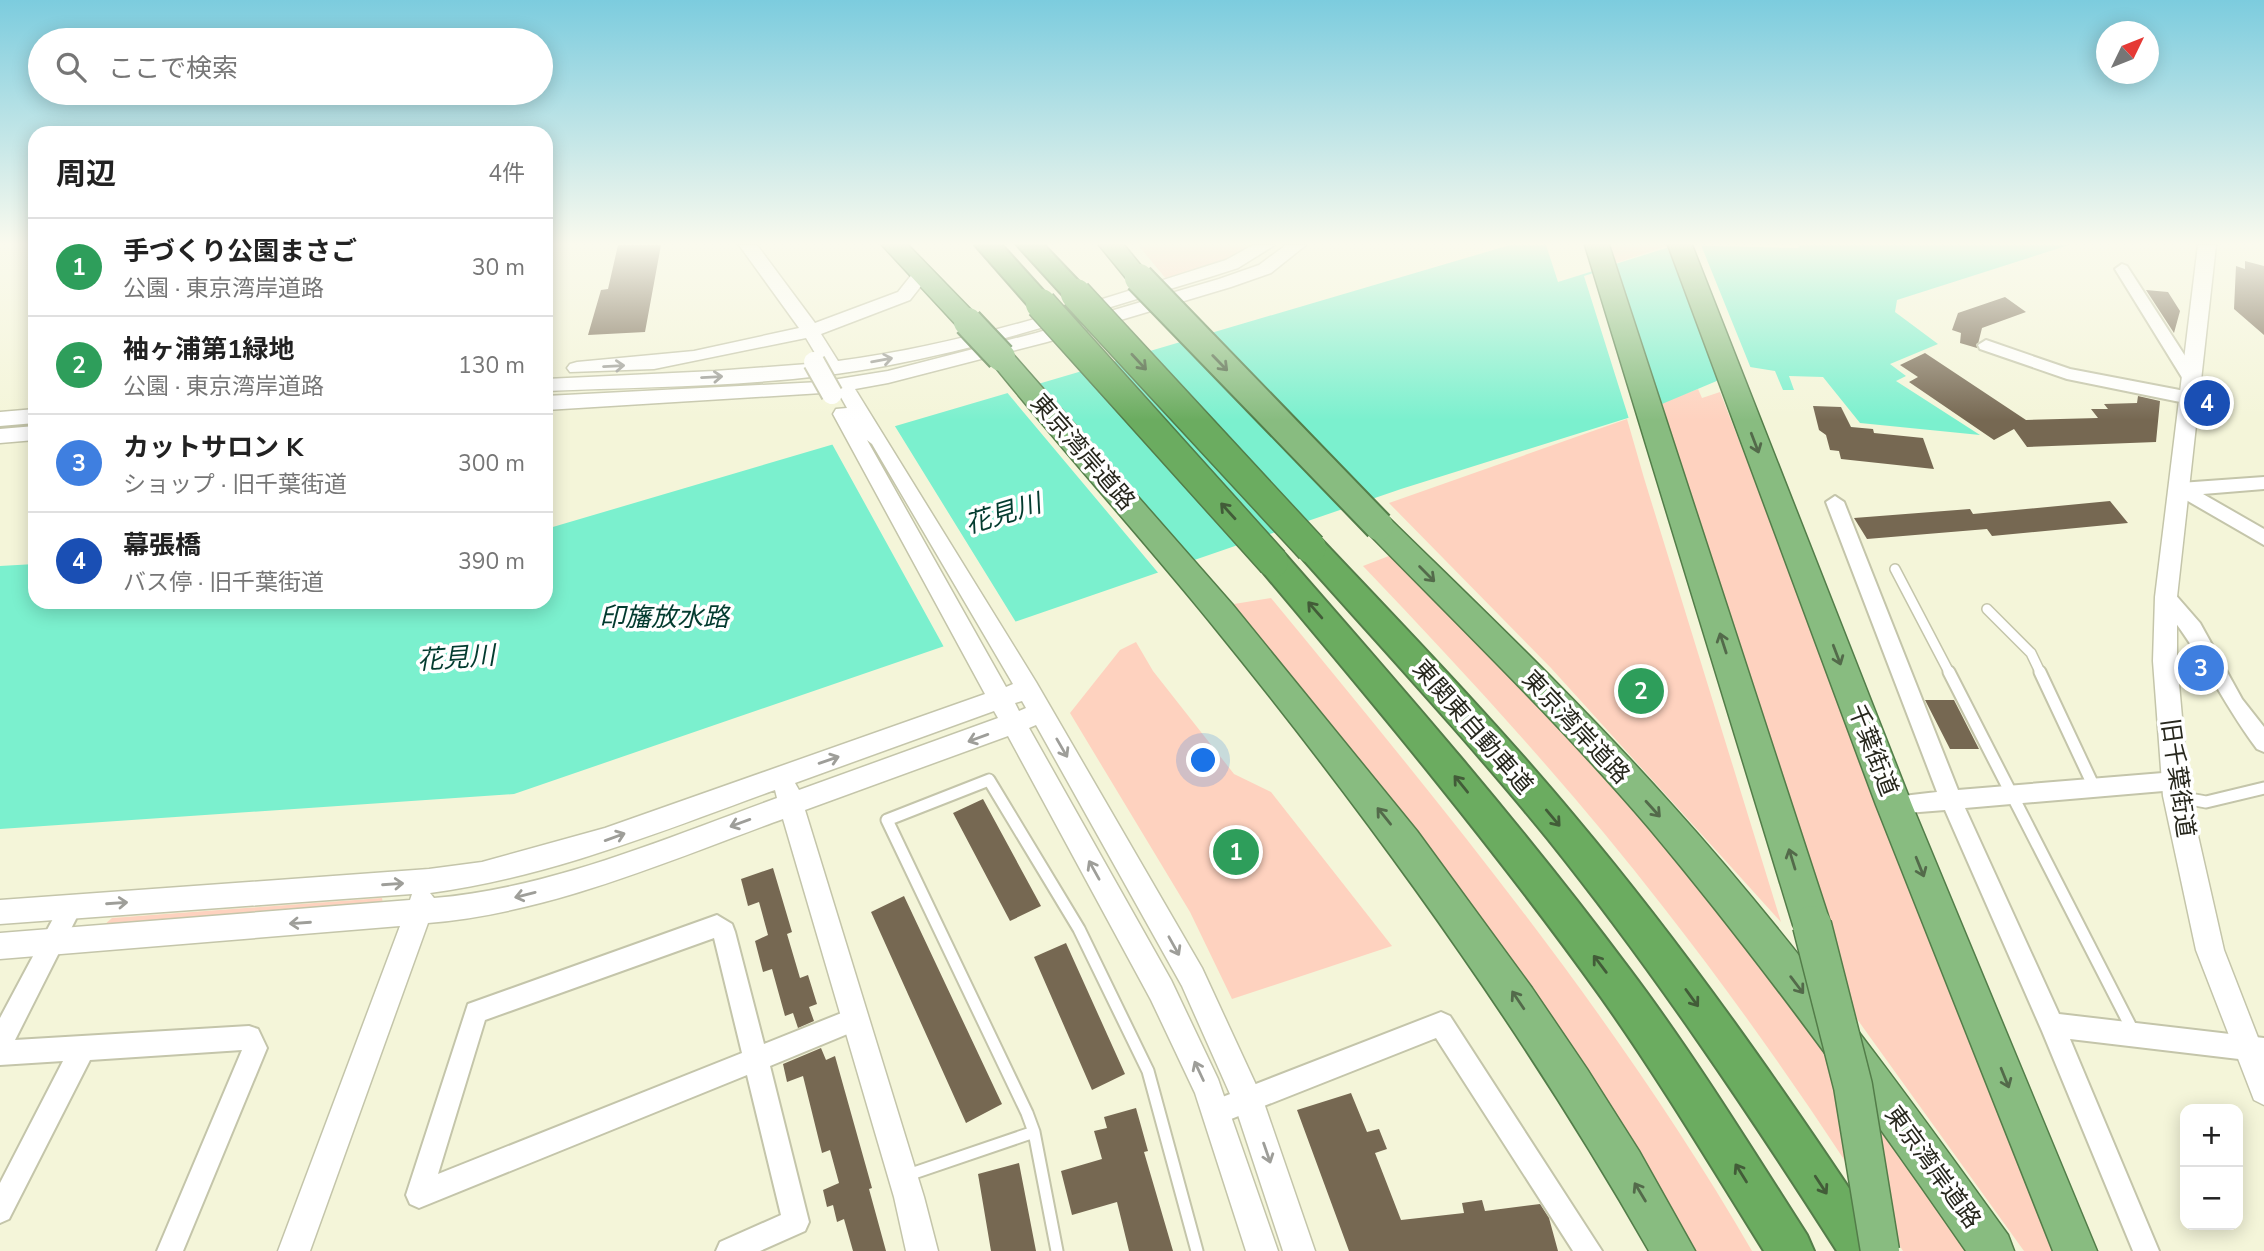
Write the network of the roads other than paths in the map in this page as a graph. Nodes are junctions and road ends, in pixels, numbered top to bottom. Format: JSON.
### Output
{"nodes":[{"id":1,"x":781,"y":303,"type":"edge"},
{"id":2,"x":791,"y":303,"type":"edge"},
{"id":3,"x":884,"y":303,"type":"edge"},
{"id":4,"x":951,"y":303,"type":"edge"},
{"id":5,"x":1040,"y":303,"type":"edge"},
{"id":6,"x":1085,"y":303,"type":"edge"},
{"id":7,"x":1097,"y":303,"type":"edge"},
{"id":8,"x":1156,"y":303,"type":"edge"},
{"id":9,"x":1164,"y":303,"type":"edge"},
{"id":10,"x":1615,"y":303,"type":"edge"},
{"id":11,"x":1702,"y":303,"type":"edge"},
{"id":12,"x":2142,"y":303,"type":"edge"},
{"id":13,"x":2201,"y":303,"type":"edge"},
{"id":14,"x":804,"y":333,"type":"junction"},
{"id":15,"x":1986,"y":345,"type":"dead end"},
{"id":16,"x":1005,"y":362,"type":"junction"},
{"id":17,"x":553,"y":370,"type":"edge"},
{"id":18,"x":553,"y":385,"type":"edge"},
{"id":19,"x":2191,"y":389,"type":"junction"},
{"id":20,"x":841,"y":396,"type":"junction"},
{"id":21,"x":553,"y":403,"type":"edge"},
{"id":22,"x":28,"y":417,"type":"edge"},
{"id":23,"x":553,"y":417,"type":"edge"},
{"id":24,"x":0,"y":419,"type":"edge"},
{"id":25,"x":862,"y":433,"type":"junction"},
{"id":26,"x":28,"y":434,"type":"edge"},
{"id":27,"x":0,"y":436,"type":"edge"},
{"id":28,"x":2264,"y":483,"type":"edge"},
{"id":29,"x":2180,"y":489,"type":"junction"},
{"id":30,"x":1835,"y":502,"type":"dead end"},
{"id":31,"x":2264,"y":538,"type":"edge"},
{"id":32,"x":1895,"y":569,"type":"dead end"},
{"id":33,"x":2166,"y":597,"type":"junction"},
{"id":34,"x":1987,"y":609,"type":"dead end"},
{"id":35,"x":1028,"y":689,"type":"junction"},
{"id":36,"x":1002,"y":700,"type":"junction"},
{"id":37,"x":1041,"y":713,"type":"junction"},
{"id":38,"x":1014,"y":724,"type":"junction"},
{"id":39,"x":2264,"y":743,"type":"edge"},
{"id":40,"x":782,"y":776,"type":"junction"},
{"id":41,"x":2094,"y":788,"type":"junction"},
{"id":42,"x":2264,"y":788,"type":"edge"},
{"id":43,"x":2175,"y":789,"type":"junction"},
{"id":44,"x":2014,"y":794,"type":"junction"},
{"id":45,"x":1951,"y":800,"type":"junction"},
{"id":46,"x":791,"y":804,"type":"junction"},
{"id":47,"x":1894,"y":805,"type":"junction"},
{"id":48,"x":429,"y":881,"type":"junction"},
{"id":49,"x":71,"y":907,"type":"junction"},
{"id":50,"x":0,"y":912,"type":"edge"},
{"id":51,"x":419,"y":914,"type":"junction"},
{"id":52,"x":52,"y":942,"type":"junction"},
{"id":53,"x":0,"y":946,"type":"edge"},
{"id":54,"x":854,"y":1020,"type":"junction"},
{"id":55,"x":2052,"y":1025,"type":"junction"},
{"id":56,"x":2135,"y":1035,"type":"junction"},
{"id":57,"x":0,"y":1043,"type":"edge"},
{"id":58,"x":82,"y":1049,"type":"junction"},
{"id":59,"x":2255,"y":1049,"type":"edge"},
{"id":60,"x":0,"y":1053,"type":"edge"},
{"id":61,"x":758,"y":1060,"type":"junction"},
{"id":62,"x":2264,"y":1090,"type":"edge"},
{"id":63,"x":1248,"y":1100,"type":"junction"},
{"id":64,"x":1216,"y":1112,"type":"junction"},
{"id":65,"x":1034,"y":1132,"type":"junction"},
{"id":66,"x":902,"y":1177,"type":"junction"},
{"id":67,"x":0,"y":1210,"type":"edge"},
{"id":68,"x":170,"y":1251,"type":"edge"},
{"id":69,"x":294,"y":1251,"type":"edge"},
{"id":70,"x":729,"y":1251,"type":"edge"},
{"id":71,"x":922,"y":1251,"type":"edge"},
{"id":72,"x":1057,"y":1251,"type":"edge"},
{"id":73,"x":1197,"y":1251,"type":"edge"},
{"id":74,"x":1262,"y":1251,"type":"edge"},
{"id":75,"x":1299,"y":1251,"type":"edge"},
{"id":76,"x":1588,"y":1251,"type":"edge"},
{"id":77,"x":1674,"y":1251,"type":"edge"},
{"id":78,"x":1791,"y":1251,"type":"edge"},
{"id":79,"x":1864,"y":1251,"type":"edge"},
{"id":80,"x":1880,"y":1251,"type":"edge"},
{"id":81,"x":1992,"y":1251,"type":"edge"},
{"id":82,"x":2075,"y":1251,"type":"edge"},
{"id":83,"x":2146,"y":1251,"type":"edge"}],
"edges":[{"from":1,"to":14,"type":"street"},
{"from":2,"to":14,"type":"street"},
{"from":3,"to":14,"type":"street"},
{"from":4,"to":16,"type":"highway","name":"東京湾岸道路","bridge":true},
{"from":78,"to":5,"type":"highway","name":"東関東自動車道","one_way":true,"bridge":true},
{"from":6,"to":79,"type":"highway","name":"東関東自動車道","one_way":true,"bridge":true},
{"from":18,"to":7,"type":"street","one_way":true},
{"from":8,"to":21,"type":"street"},
{"from":9,"to":81,"type":"highway","name":"東京湾岸道路","one_way":true,"bridge":true},
{"from":80,"to":10,"type":"highway","one_way":true,"bridge":true},
{"from":11,"to":47,"type":"highway","name":"千葉街道","one_way":true},
{"from":12,"to":19,"type":"street"},
{"from":13,"to":19,"type":"street","name":"旧千葉街道"},
{"from":17,"to":14,"type":"street","one_way":true},
{"from":14,"to":20,"type":"street","bridge":true},
{"from":15,"to":19,"type":"street"},
{"from":16,"to":20,"type":"street"},
{"from":77,"to":16,"type":"highway","name":"東京湾岸道路","one_way":true},
{"from":19,"to":29,"type":"street","name":"旧千葉街道"},
{"from":20,"to":23,"type":"street"},
{"from":20,"to":25,"type":"street"},
{"from":22,"to":24,"type":"street"},
{"from":25,"to":35,"type":"street"},
{"from":25,"to":36,"type":"street"},
{"from":26,"to":27,"type":"street"},
{"from":28,"to":29,"type":"street"},
{"from":29,"to":31,"type":"street"},
{"from":29,"to":33,"type":"street","name":"旧千葉街道"},
{"from":30,"to":45,"type":"street"},
{"from":32,"to":44,"type":"lane"},
{"from":33,"to":39,"type":"street"},
{"from":33,"to":43,"type":"street","name":"旧千葉街道"},
{"from":34,"to":41,"type":"lane"},
{"from":35,"to":36,"type":"street"},
{"from":35,"to":37,"type":"street"},
{"from":36,"to":38,"type":"street"},
{"from":40,"to":36,"type":"street","one_way":true},
{"from":37,"to":38,"type":"street"},
{"from":37,"to":63,"type":"street","one_way":true},
{"from":38,"to":46,"type":"street","one_way":true},
{"from":64,"to":38,"type":"street","one_way":true},
{"from":40,"to":46,"type":"street"},
{"from":48,"to":40,"type":"street","one_way":true},
{"from":41,"to":43,"type":"street"},
{"from":41,"to":44,"type":"street"},
{"from":42,"to":43,"type":"lane"},
{"from":43,"to":59,"type":"street","name":"旧千葉街道"},
{"from":44,"to":45,"type":"street"},
{"from":44,"to":56,"type":"lane"},
{"from":45,"to":47,"type":"street"},
{"from":45,"to":55,"type":"street"},
{"from":46,"to":51,"type":"street","one_way":true},
{"from":46,"to":54,"type":"street"},
{"from":47,"to":82,"type":"highway","name":"千葉街道","one_way":true},
{"from":49,"to":48,"type":"street","one_way":true},
{"from":48,"to":51,"type":"street"},
{"from":49,"to":50,"type":"street"},
{"from":49,"to":52,"type":"street"},
{"from":51,"to":52,"type":"street","one_way":true},
{"from":51,"to":69,"type":"street"},
{"from":52,"to":53,"type":"street"},
{"from":52,"to":57,"type":"street"},
{"from":54,"to":61,"type":"street"},
{"from":54,"to":66,"type":"street"},
{"from":55,"to":56,"type":"street"},
{"from":55,"to":83,"type":"street"},
{"from":56,"to":59,"type":"street"},
{"from":58,"to":60,"type":"street"},
{"from":58,"to":67,"type":"street"},
{"from":58,"to":68,"type":"street"},
{"from":59,"to":62,"type":"street","name":"旧千葉街道"},
{"from":61,"to":61,"type":"street"},
{"from":61,"to":70,"type":"street"},
{"from":63,"to":64,"type":"street"},
{"from":63,"to":75,"type":"street","one_way":true},
{"from":63,"to":76,"type":"street"},
{"from":64,"to":74,"type":"street"},
{"from":65,"to":66,"type":"lane"},
{"from":65,"to":72,"type":"lane"},
{"from":65,"to":73,"type":"lane"},
{"from":66,"to":71,"type":"street"}]}
